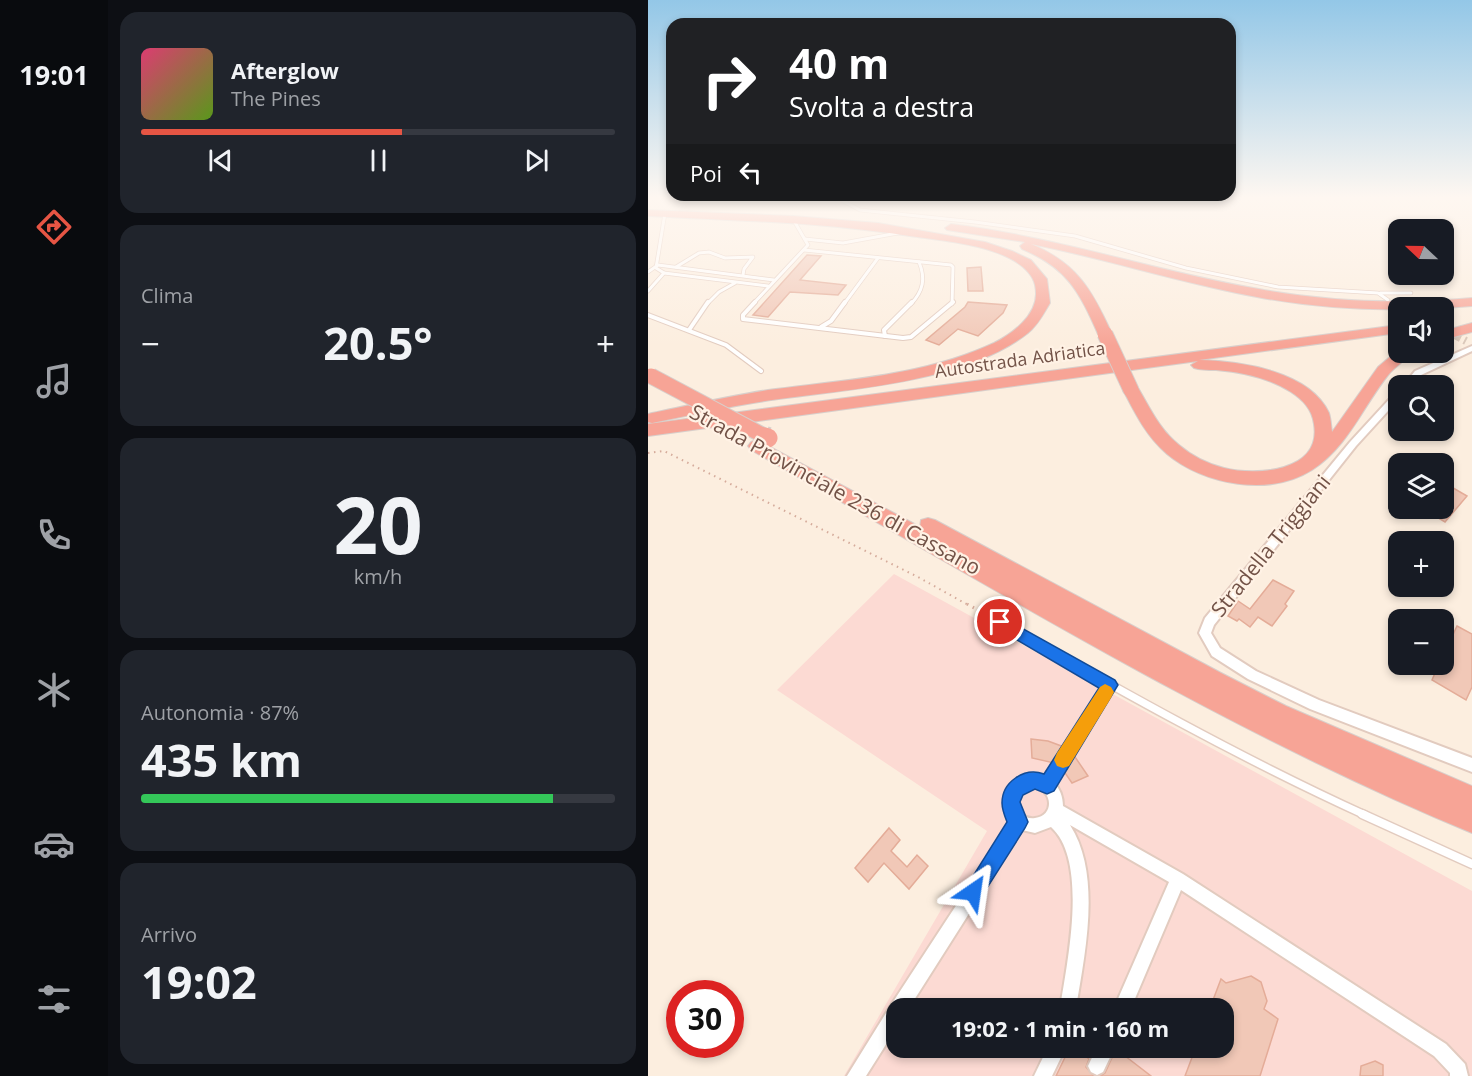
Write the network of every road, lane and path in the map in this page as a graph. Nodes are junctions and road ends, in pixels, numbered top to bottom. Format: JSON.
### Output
{"nodes":[{"id":1,"x":661,"y":246,"type":"edge"},
{"id":2,"x":807,"y":246,"type":"edge"},
{"id":3,"x":982,"y":246,"type":"edge"},
{"id":4,"x":1027,"y":246,"type":"edge"},
{"id":5,"x":1061,"y":246,"type":"edge"},
{"id":6,"x":1110,"y":246,"type":"edge"},
{"id":7,"x":804,"y":249,"type":"junction"},
{"id":8,"x":878,"y":258,"type":"junction"},
{"id":9,"x":919,"y":262,"type":"junction"},
{"id":10,"x":658,"y":265,"type":"junction"},
{"id":11,"x":672,"y":268,"type":"junction"},
{"id":12,"x":648,"y":272,"type":"edge"},
{"id":13,"x":664,"y":273,"type":"junction"},
{"id":14,"x":743,"y":275,"type":"junction"},
{"id":15,"x":774,"y":280,"type":"junction"},
{"id":16,"x":738,"y":282,"type":"junction"},
{"id":17,"x":768,"y":286,"type":"junction"},
{"id":18,"x":648,"y":291,"type":"edge"},
{"id":19,"x":1378,"y":293,"type":"junction"},
{"id":20,"x":1410,"y":293,"type":"dead end"},
{"id":21,"x":1388,"y":300,"type":"dead end"},
{"id":22,"x":1472,"y":302,"type":"edge"},
{"id":23,"x":1472,"y":309,"type":"edge"},
{"id":24,"x":1454,"y":311,"type":"edge"},
{"id":25,"x":648,"y":315,"type":"edge"},
{"id":26,"x":1472,"y":319,"type":"edge"},
{"id":27,"x":1388,"y":321,"type":"edge"},
{"id":28,"x":1454,"y":321,"type":"edge"},
{"id":29,"x":819,"y":327,"type":"junction"},
{"id":30,"x":1472,"y":327,"type":"edge"},
{"id":31,"x":688,"y":330,"type":"junction"},
{"id":32,"x":1388,"y":330,"type":"edge"},
{"id":33,"x":1454,"y":333,"type":"edge"},
{"id":34,"x":885,"y":336,"type":"junction"},
{"id":35,"x":1470,"y":345,"type":"edge"},
{"id":36,"x":1392,"y":363,"type":"edge"},
{"id":37,"x":761,"y":371,"type":"dead end"},
{"id":38,"x":1416,"y":375,"type":"edge"},
{"id":39,"x":649,"y":379,"type":"edge"},
{"id":40,"x":964,"y":388,"type":"junction"},
{"id":41,"x":1388,"y":406,"type":"edge"},
{"id":42,"x":648,"y":419,"type":"edge"},
{"id":43,"x":648,"y":430,"type":"edge"},
{"id":44,"x":763,"y":442,"type":"junction"},
{"id":45,"x":648,"y":453,"type":"edge"},
{"id":46,"x":1307,"y":465,"type":"junction"},
{"id":47,"x":1000,"y":622,"type":"joint"},
{"id":48,"x":1110,"y":685,"type":"junction"},
{"id":49,"x":1472,"y":765,"type":"edge"},
{"id":50,"x":1047,"y":785,"type":"junction"},
{"id":51,"x":1472,"y":799,"type":"edge"},
{"id":52,"x":1053,"y":813,"type":"junction"},
{"id":53,"x":1472,"y":820,"type":"edge"},
{"id":54,"x":1019,"y":822,"type":"junction"},
{"id":55,"x":1472,"y":864,"type":"edge"},
{"id":56,"x":1178,"y":879,"type":"junction"},
{"id":57,"x":906,"y":998,"type":"edge"},
{"id":58,"x":1070,"y":998,"type":"edge"},
{"id":59,"x":1126,"y":998,"type":"edge"},
{"id":60,"x":886,"y":1029,"type":"edge"},
{"id":61,"x":1052,"y":1058,"type":"edge"},
{"id":62,"x":1101,"y":1058,"type":"edge"},
{"id":63,"x":1097,"y":1066,"type":"dead end"},
{"id":64,"x":856,"y":1076,"type":"edge"},
{"id":65,"x":1043,"y":1076,"type":"edge"},
{"id":66,"x":1459,"y":1076,"type":"edge"}],
"edges":[{"from":1,"to":10,"type":"lane"},
{"from":2,"to":7,"type":"lane"},
{"from":3,"to":42,"type":"highway"},
{"from":4,"to":46,"type":"highway","bridge":true},
{"from":5,"to":22,"type":"highway"},
{"from":6,"to":19,"type":"lane"},
{"from":7,"to":8,"type":"lane"},
{"from":7,"to":15,"type":"lane"},
{"from":8,"to":9,"type":"lane"},
{"from":8,"to":29,"type":"lane"},
{"from":9,"to":34,"type":"lane"},
{"from":9,"to":34,"type":"lane"},
{"from":10,"to":11,"type":"lane"},
{"from":10,"to":12,"type":"lane"},
{"from":10,"to":13,"type":"lane"},
{"from":11,"to":14,"type":"lane"},
{"from":11,"to":14,"type":"lane"},
{"from":13,"to":16,"type":"lane"},
{"from":13,"to":18,"type":"lane"},
{"from":14,"to":15,"type":"lane"},
{"from":15,"to":17,"type":"lane"},
{"from":16,"to":17,"type":"lane"},
{"from":16,"to":31,"type":"lane"},
{"from":17,"to":29,"type":"lane"},
{"from":19,"to":20,"type":"lane"},
{"from":19,"to":21,"type":"lane"},
{"from":23,"to":24,"type":"highway"},
{"from":25,"to":31,"type":"lane"},
{"from":26,"to":28,"type":"highway"},
{"from":27,"to":42,"type":"highway","name":"Autostrada Adriatica"},
{"from":29,"to":34,"type":"lane"},
{"from":30,"to":33,"type":"highway"},
{"from":31,"to":37,"type":"lane"},
{"from":32,"to":40,"type":"highway","name":"Autostrada Adriatica"},
{"from":35,"to":38,"type":"street"},
{"from":36,"to":46,"type":"highway"},
{"from":39,"to":44,"type":"highway","name":"Strada Provinciale 236 di Cassano"},
{"from":40,"to":43,"type":"highway","name":"Autostrada Adriatica"},
{"from":40,"to":46,"type":"highway"},
{"from":41,"to":49,"type":"street","name":"Stradella Triggiani"},
{"from":44,"to":51,"type":"highway","name":"Strada Provinciale 236 di Cassano"},
{"from":44,"to":53,"type":"highway","name":"Strada Provinciale 236 di Cassano"},
{"from":45,"to":47,"type":"path"},
{"from":47,"to":48,"type":"lane"},
{"from":48,"to":50,"type":"lane"},
{"from":48,"to":55,"type":"lane"},
{"from":50,"to":52,"type":"street"},
{"from":50,"to":54,"type":"street"},
{"from":52,"to":54,"type":"street"},
{"from":52,"to":56,"type":"street"},
{"from":52,"to":58,"type":"street"},
{"from":54,"to":57,"type":"street"},
{"from":56,"to":59,"type":"street"},
{"from":56,"to":66,"type":"street"},
{"from":60,"to":64,"type":"street"},
{"from":61,"to":65,"type":"street"},
{"from":62,"to":63,"type":"street"}]}
